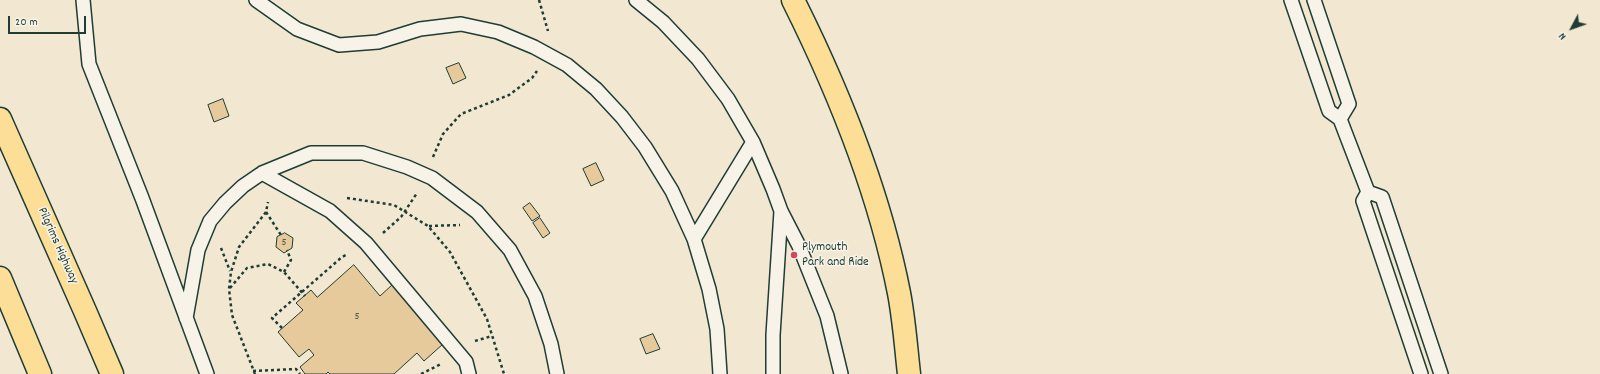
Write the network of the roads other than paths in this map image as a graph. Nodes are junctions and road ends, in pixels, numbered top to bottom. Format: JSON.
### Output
{"nodes":[{"id":1,"x":83,"y":0,"type":"edge"},
{"id":2,"x":256,"y":0,"type":"edge"},
{"id":3,"x":636,"y":0,"type":"edge"},
{"id":4,"x":793,"y":0,"type":"edge"},
{"id":5,"x":1291,"y":0,"type":"edge"},
{"id":6,"x":1314,"y":0,"type":"edge"},
{"id":7,"x":1340,"y":118,"type":"junction"},
{"id":8,"x":0,"y":120,"type":"edge"},
{"id":9,"x":753,"y":142,"type":"junction"},
{"id":10,"x":262,"y":173,"type":"junction"},
{"id":11,"x":1368,"y":192,"type":"junction"},
{"id":12,"x":781,"y":211,"type":"junction"},
{"id":13,"x":694,"y":239,"type":"junction"},
{"id":14,"x":0,"y":278,"type":"edge"},
{"id":15,"x":85,"y":311,"type":"junction"},
{"id":16,"x":186,"y":318,"type":"junction"},
{"id":17,"x":40,"y":374,"type":"edge"},
{"id":18,"x":112,"y":374,"type":"edge"},
{"id":19,"x":117,"y":374,"type":"edge"},
{"id":20,"x":207,"y":374,"type":"edge"},
{"id":21,"x":468,"y":374,"type":"edge"},
{"id":22,"x":557,"y":374,"type":"edge"},
{"id":23,"x":720,"y":374,"type":"edge"},
{"id":24,"x":773,"y":374,"type":"edge"},
{"id":25,"x":841,"y":374,"type":"edge"},
{"id":26,"x":909,"y":374,"type":"edge"},
{"id":27,"x":1421,"y":374,"type":"edge"},
{"id":28,"x":1441,"y":374,"type":"edge"}],
"edges":[{"from":1,"to":16,"type":"lane"},
{"from":2,"to":13,"type":"lane"},
{"from":3,"to":9,"type":"lane"},
{"from":4,"to":26,"type":"highway"},
{"from":5,"to":7,"type":"lane"},
{"from":6,"to":7,"type":"lane"},
{"from":7,"to":11,"type":"lane"},
{"from":8,"to":15,"type":"highway","name":"Pilgrims Highway"},
{"from":9,"to":12,"type":"lane"},
{"from":9,"to":13,"type":"lane"},
{"from":10,"to":16,"type":"lane"},
{"from":10,"to":21,"type":"lane"},
{"from":10,"to":22,"type":"lane"},
{"from":11,"to":27,"type":"lane"},
{"from":11,"to":28,"type":"lane"},
{"from":12,"to":24,"type":"lane"},
{"from":12,"to":25,"type":"lane"},
{"from":13,"to":23,"type":"lane"},
{"from":14,"to":17,"type":"highway"},
{"from":15,"to":18,"type":"highway","name":"Pilgrims Highway"},
{"from":15,"to":19,"type":"highway"},
{"from":16,"to":20,"type":"lane"}]}
